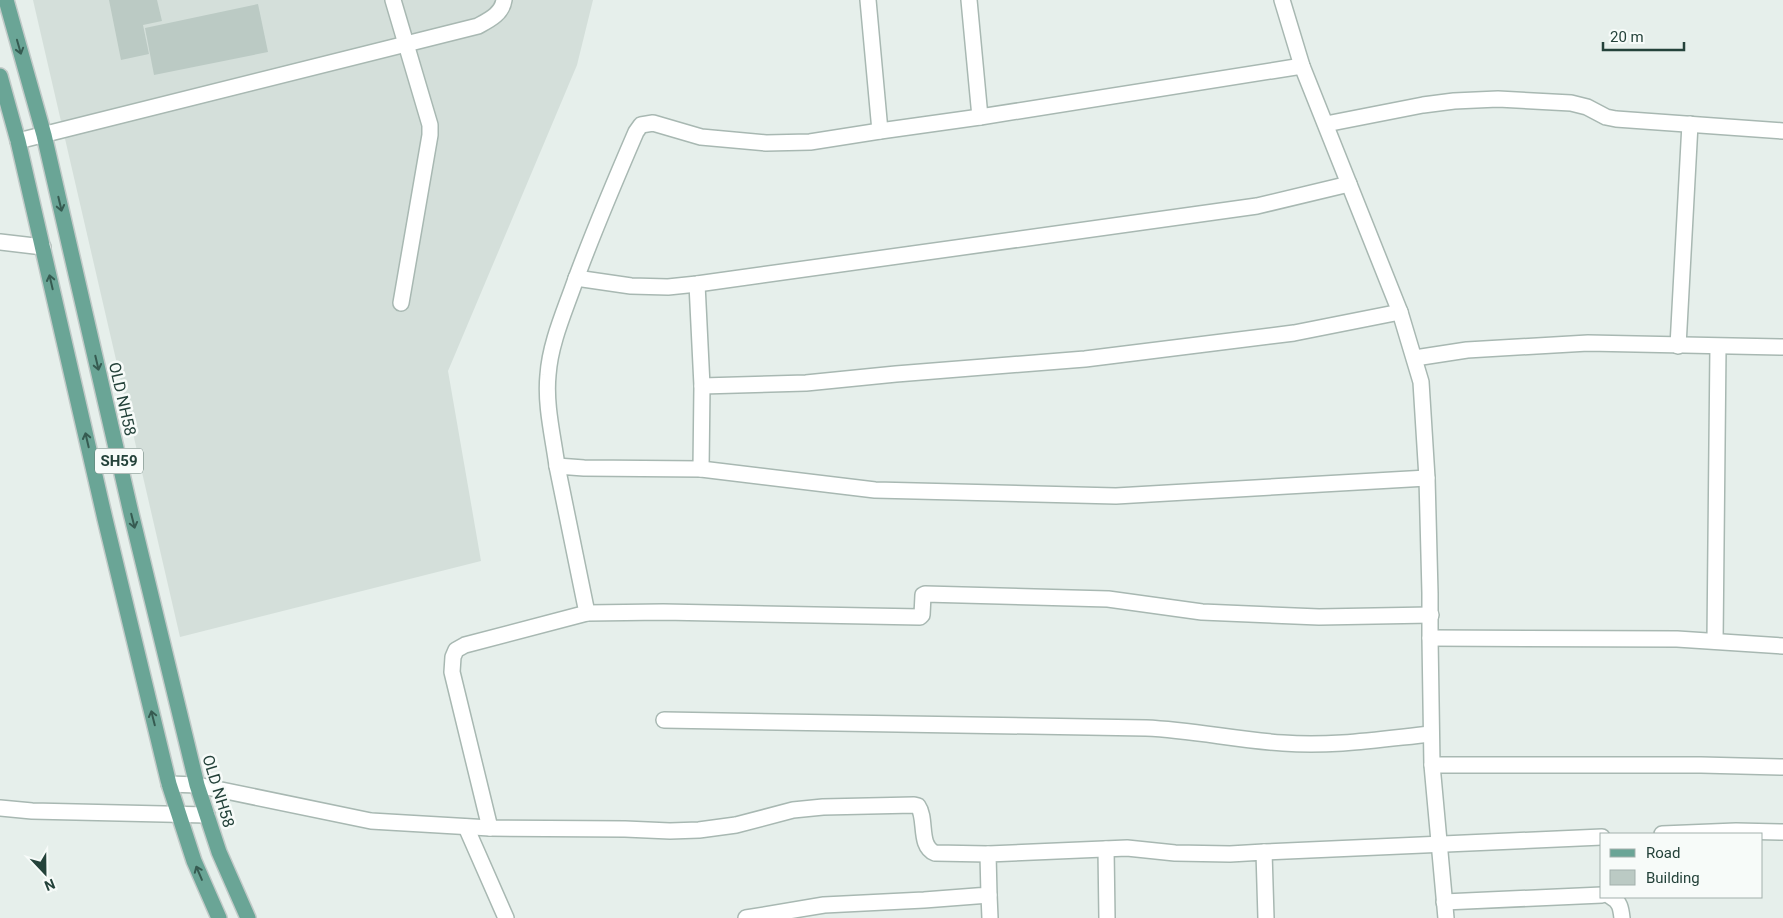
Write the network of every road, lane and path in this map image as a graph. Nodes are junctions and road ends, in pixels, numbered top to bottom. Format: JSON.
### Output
{"nodes":[{"id":1,"x":6,"y":0,"type":"edge"},
{"id":2,"x":393,"y":0,"type":"edge"},
{"id":3,"x":504,"y":0,"type":"edge"},
{"id":4,"x":868,"y":0,"type":"edge"},
{"id":5,"x":969,"y":0,"type":"edge"},
{"id":6,"x":1282,"y":0,"type":"edge"},
{"id":7,"x":407,"y":44,"type":"junction"},
{"id":8,"x":1302,"y":66,"type":"junction"},
{"id":9,"x":0,"y":76,"type":"edge"},
{"id":10,"x":980,"y":118,"type":"junction"},
{"id":11,"x":1326,"y":124,"type":"junction"},
{"id":12,"x":1690,"y":124,"type":"junction"},
{"id":13,"x":880,"y":131,"type":"junction"},
{"id":14,"x":1783,"y":131,"type":"edge"},
{"id":15,"x":44,"y":135,"type":"junction"},
{"id":16,"x":18,"y":141,"type":"junction"},
{"id":17,"x":1349,"y":184,"type":"junction"},
{"id":18,"x":0,"y":242,"type":"edge"},
{"id":19,"x":43,"y":247,"type":"junction"},
{"id":20,"x":576,"y":278,"type":"junction"},
{"id":21,"x":697,"y":284,"type":"junction"},
{"id":22,"x":401,"y":303,"type":"dead end"},
{"id":23,"x":1400,"y":312,"type":"junction"},
{"id":24,"x":1678,"y":346,"type":"junction"},
{"id":25,"x":1718,"y":347,"type":"junction"},
{"id":26,"x":1783,"y":347,"type":"edge"},
{"id":27,"x":1415,"y":358,"type":"junction"},
{"id":28,"x":702,"y":386,"type":"junction"},
{"id":29,"x":557,"y":466,"type":"junction"},
{"id":30,"x":701,"y":470,"type":"junction"},
{"id":31,"x":1427,"y":478,"type":"junction"},
{"id":32,"x":587,"y":613,"type":"junction"},
{"id":33,"x":1430,"y":615,"type":"junction"},
{"id":34,"x":1430,"y":638,"type":"junction"},
{"id":35,"x":1715,"y":641,"type":"junction"},
{"id":36,"x":1783,"y":646,"type":"edge"},
{"id":37,"x":664,"y":720,"type":"dead end"},
{"id":38,"x":1431,"y":734,"type":"junction"},
{"id":39,"x":1432,"y":765,"type":"junction"},
{"id":40,"x":1783,"y":767,"type":"edge"},
{"id":41,"x":169,"y":784,"type":"junction"},
{"id":42,"x":197,"y":784,"type":"junction"},
{"id":43,"x":0,"y":808,"type":"edge"},
{"id":44,"x":179,"y":815,"type":"junction"},
{"id":45,"x":207,"y":815,"type":"junction"},
{"id":46,"x":466,"y":827,"type":"junction"},
{"id":47,"x":490,"y":828,"type":"junction"},
{"id":48,"x":1783,"y":832,"type":"edge"},
{"id":49,"x":1687,"y":833,"type":"edge"},
{"id":50,"x":1600,"y":837,"type":"edge"},
{"id":51,"x":1438,"y":845,"type":"junction"},
{"id":52,"x":1106,"y":849,"type":"junction"},
{"id":53,"x":1264,"y":852,"type":"junction"},
{"id":54,"x":988,"y":854,"type":"junction"},
{"id":55,"x":989,"y":895,"type":"junction"},
{"id":56,"x":1600,"y":895,"type":"edge"},
{"id":57,"x":1614,"y":898,"type":"edge"},
{"id":58,"x":1444,"y":902,"type":"junction"},
{"id":59,"x":219,"y":918,"type":"edge"},
{"id":60,"x":248,"y":918,"type":"edge"},
{"id":61,"x":506,"y":918,"type":"edge"},
{"id":62,"x":746,"y":918,"type":"edge"},
{"id":63,"x":990,"y":918,"type":"edge"},
{"id":64,"x":1107,"y":918,"type":"edge"},
{"id":65,"x":1266,"y":918,"type":"edge"},
{"id":66,"x":1446,"y":918,"type":"edge"},
{"id":67,"x":1622,"y":918,"type":"edge"}],
"edges":[{"from":1,"to":15,"type":"main road","name":"OLD NH58","number":"SH59","one_way":true},
{"from":2,"to":7,"type":"street"},
{"from":3,"to":7,"type":"street"},
{"from":4,"to":13,"type":"street"},
{"from":5,"to":10,"type":"street"},
{"from":6,"to":8,"type":"street"},
{"from":7,"to":15,"type":"street"},
{"from":7,"to":22,"type":"street"},
{"from":8,"to":10,"type":"street"},
{"from":8,"to":11,"type":"street"},
{"from":9,"to":16,"type":"main road","number":"SH59"},
{"from":10,"to":13,"type":"street"},
{"from":11,"to":12,"type":"street"},
{"from":11,"to":17,"type":"street"},
{"from":12,"to":14,"type":"street"},
{"from":12,"to":24,"type":"street"},
{"from":13,"to":20,"type":"street"},
{"from":15,"to":16,"type":"street"},
{"from":15,"to":42,"type":"main road","name":"OLD NH58","number":"SH59","one_way":true},
{"from":16,"to":19,"type":"main road","number":"SH59"},
{"from":17,"to":21,"type":"street"},
{"from":17,"to":23,"type":"street"},
{"from":18,"to":19,"type":"street"},
{"from":41,"to":19,"type":"main road","number":"SH59","one_way":true},
{"from":20,"to":21,"type":"street"},
{"from":20,"to":29,"type":"street"},
{"from":21,"to":28,"type":"street"},
{"from":23,"to":27,"type":"street"},
{"from":23,"to":28,"type":"street"},
{"from":24,"to":25,"type":"street"},
{"from":24,"to":27,"type":"street"},
{"from":25,"to":26,"type":"street"},
{"from":25,"to":35,"type":"street"},
{"from":27,"to":31,"type":"street"},
{"from":28,"to":30,"type":"street"},
{"from":29,"to":30,"type":"street"},
{"from":29,"to":32,"type":"street"},
{"from":30,"to":31,"type":"street"},
{"from":31,"to":33,"type":"street"},
{"from":32,"to":33,"type":"street"},
{"from":32,"to":47,"type":"street"},
{"from":33,"to":34,"type":"street"},
{"from":34,"to":35,"type":"street"},
{"from":34,"to":38,"type":"street"},
{"from":35,"to":36,"type":"street"},
{"from":37,"to":38,"type":"street"},
{"from":38,"to":39,"type":"street"},
{"from":39,"to":40,"type":"street"},
{"from":39,"to":51,"type":"street"},
{"from":41,"to":42,"type":"street"},
{"from":41,"to":44,"type":"main road","number":"SH59"},
{"from":42,"to":45,"type":"main road","name":"OLD NH58","number":"SH59"},
{"from":42,"to":46,"type":"street"},
{"from":43,"to":44,"type":"street"},
{"from":44,"to":45,"type":"street"},
{"from":59,"to":44,"type":"main road","number":"SH59","one_way":true},
{"from":45,"to":60,"type":"main road","name":"OLD NH58","number":"SH59"},
{"from":46,"to":47,"type":"street"},
{"from":46,"to":61,"type":"street"},
{"from":47,"to":54,"type":"street"},
{"from":48,"to":49,"type":"street"},
{"from":50,"to":51,"type":"street"},
{"from":51,"to":53,"type":"street"},
{"from":51,"to":58,"type":"street"},
{"from":52,"to":53,"type":"street"},
{"from":52,"to":54,"type":"street"},
{"from":52,"to":64,"type":"street"},
{"from":53,"to":65,"type":"street"},
{"from":54,"to":55,"type":"street"},
{"from":55,"to":62,"type":"street"},
{"from":55,"to":63,"type":"street"},
{"from":56,"to":58,"type":"street"},
{"from":57,"to":67,"type":"street"},
{"from":58,"to":66,"type":"street"}]}
